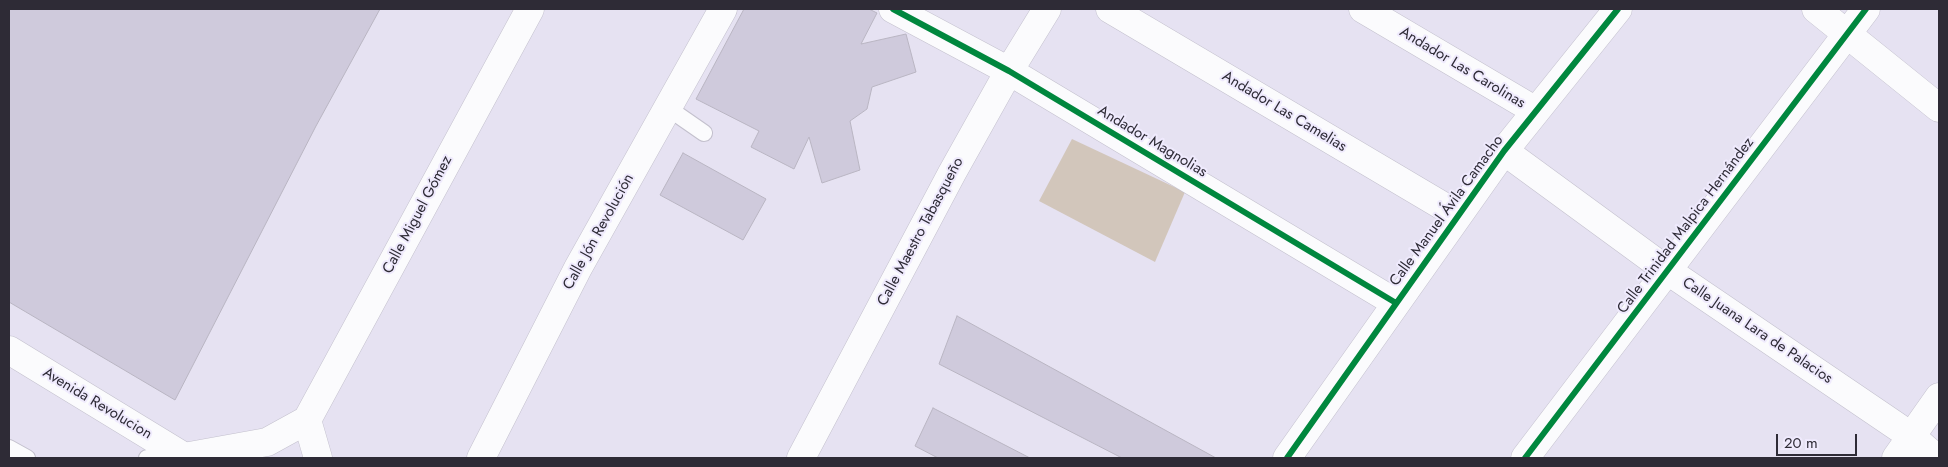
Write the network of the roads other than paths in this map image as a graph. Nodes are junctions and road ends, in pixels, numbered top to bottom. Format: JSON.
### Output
{"nodes":[{"id":1,"x":530,"y":9,"type":"edge"},
{"id":2,"x":723,"y":9,"type":"edge"},
{"id":3,"x":893,"y":9,"type":"edge"},
{"id":4,"x":1047,"y":9,"type":"edge"},
{"id":5,"x":1110,"y":9,"type":"edge"},
{"id":6,"x":1362,"y":9,"type":"edge"},
{"id":7,"x":1816,"y":9,"type":"edge"},
{"id":8,"x":1866,"y":9,"type":"edge"},
{"id":9,"x":1614,"y":10,"type":"edge"},
{"id":10,"x":1848,"y":33,"type":"junction"},
{"id":11,"x":1009,"y":71,"type":"junction"},
{"id":12,"x":668,"y":108,"type":"junction"},
{"id":13,"x":1939,"y":108,"type":"edge"},
{"id":14,"x":1536,"y":111,"type":"junction"},
{"id":15,"x":704,"y":133,"type":"dead end"},
{"id":16,"x":1504,"y":151,"type":"junction"},
{"id":17,"x":1458,"y":215,"type":"junction"},
{"id":18,"x":1668,"y":271,"type":"junction"},
{"id":19,"x":1396,"y":303,"type":"junction"},
{"id":20,"x":9,"y":350,"type":"edge"},
{"id":21,"x":1939,"y":397,"type":"edge"},
{"id":22,"x":307,"y":420,"type":"junction"},
{"id":23,"x":1903,"y":447,"type":"edge"},
{"id":24,"x":9,"y":448,"type":"edge"},
{"id":25,"x":27,"y":458,"type":"edge"},
{"id":26,"x":147,"y":458,"type":"edge"},
{"id":27,"x":185,"y":458,"type":"edge"},
{"id":28,"x":318,"y":458,"type":"edge"},
{"id":29,"x":481,"y":458,"type":"edge"},
{"id":30,"x":801,"y":458,"type":"edge"},
{"id":31,"x":1287,"y":458,"type":"edge"},
{"id":32,"x":1526,"y":458,"type":"edge"},
{"id":33,"x":1936,"y":458,"type":"edge"}],
"edges":[{"from":1,"to":22,"type":"street","name":"Calle Miguel Gómez"},
{"from":2,"to":12,"type":"street","name":"Calle Jón Revolución"},
{"from":3,"to":11,"type":"street","name":"Andador Magnolias"},
{"from":4,"to":11,"type":"street","name":"Calle Maestro Tabasqueño"},
{"from":5,"to":17,"type":"street","name":"Andador Las Camelias"},
{"from":6,"to":14,"type":"street","name":"Andador Las Carolinas"},
{"from":7,"to":10,"type":"street"},
{"from":8,"to":10,"type":"street","name":"Calle Trinidad Malpica Hernández"},
{"from":9,"to":14,"type":"street","name":"Calle Manuel Ávila Camacho"},
{"from":10,"to":13,"type":"street"},
{"from":10,"to":18,"type":"street","name":"Calle Trinidad Malpica Hernández"},
{"from":11,"to":19,"type":"street","name":"Andador Magnolias"},
{"from":11,"to":30,"type":"street","name":"Calle Maestro Tabasqueño"},
{"from":12,"to":15,"type":"lane"},
{"from":12,"to":29,"type":"street","name":"Calle Jón Revolución"},
{"from":14,"to":16,"type":"street","name":"Calle Manuel Ávila Camacho"},
{"from":16,"to":17,"type":"street","name":"Calle Manuel Ávila Camacho"},
{"from":16,"to":18,"type":"street","name":"Calle Juana Lara de Palacios"},
{"from":17,"to":19,"type":"street","name":"Calle Manuel Ávila Camacho"},
{"from":18,"to":23,"type":"street","name":"Calle Juana Lara de Palacios"},
{"from":18,"to":32,"type":"street","name":"Calle Trinidad Malpica Hernández"},
{"from":19,"to":31,"type":"street","name":"Calle Manuel Ávila Camacho"},
{"from":20,"to":27,"type":"street","name":"Avenida Revolucion"},
{"from":21,"to":23,"type":"street"},
{"from":22,"to":27,"type":"street"},
{"from":22,"to":28,"type":"street"},
{"from":23,"to":33,"type":"street","name":"Calle Juana Lara de Palacios"},
{"from":24,"to":25,"type":"lane"},
{"from":26,"to":27,"type":"lane"}]}
